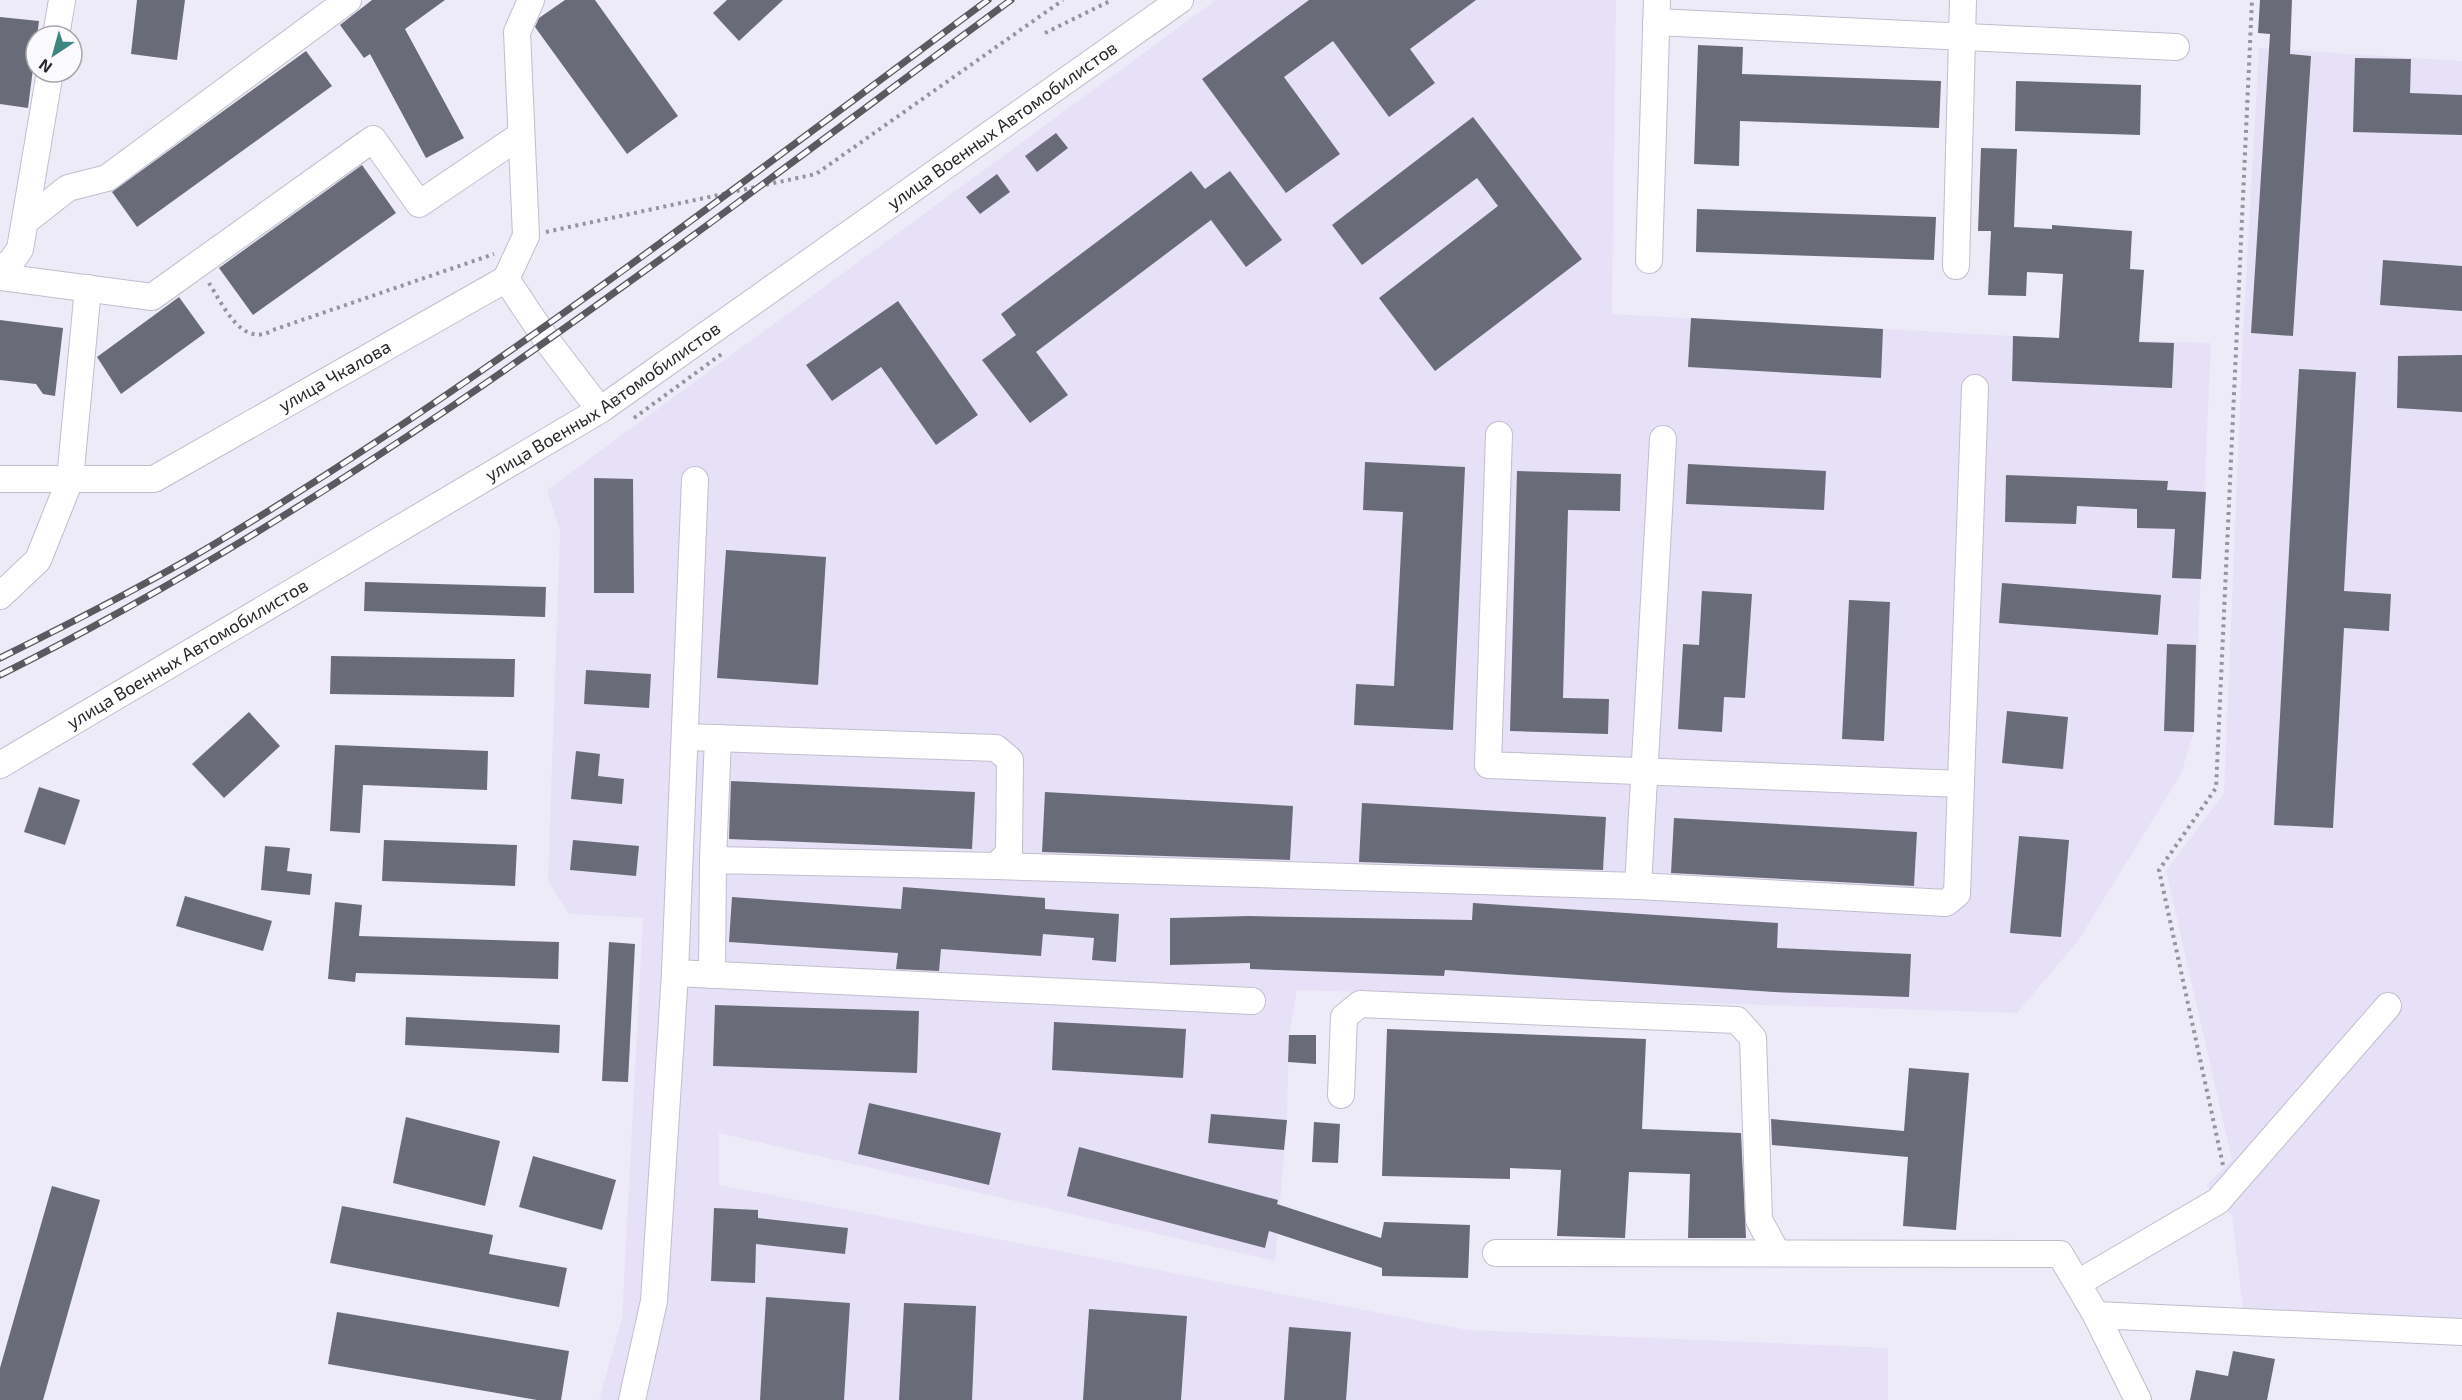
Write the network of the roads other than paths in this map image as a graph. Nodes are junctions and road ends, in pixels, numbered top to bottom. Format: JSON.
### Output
{"nodes":[{"id":1,"x":62,"y":0,"type":"edge"},
{"id":2,"x":348,"y":0,"type":"edge"},
{"id":3,"x":531,"y":0,"type":"edge"},
{"id":4,"x":1180,"y":0,"type":"edge"},
{"id":5,"x":1963,"y":0,"type":"edge"},
{"id":6,"x":1657,"y":11,"type":"edge"},
{"id":7,"x":58,"y":24,"type":"edge"},
{"id":8,"x":1962,"y":36,"type":"junction"},
{"id":9,"x":2176,"y":47,"type":"dead end"},
{"id":10,"x":49,"y":84,"type":"edge"},
{"id":11,"x":522,"y":135,"type":"junction"},
{"id":12,"x":27,"y":220,"type":"junction"},
{"id":13,"x":1649,"y":260,"type":"dead end"},
{"id":14,"x":1956,"y":266,"type":"dead end"},
{"id":15,"x":0,"y":270,"type":"edge"},
{"id":16,"x":509,"y":272,"type":"junction"},
{"id":17,"x":0,"y":277,"type":"edge"},
{"id":18,"x":88,"y":288,"type":"junction"},
{"id":19,"x":1975,"y":388,"type":"dead end"},
{"id":20,"x":600,"y":410,"type":"junction"},
{"id":21,"x":1499,"y":435,"type":"dead end"},
{"id":22,"x":1663,"y":439,"type":"dead end"},
{"id":23,"x":0,"y":480,"type":"edge"},
{"id":24,"x":70,"y":480,"type":"junction"},
{"id":25,"x":695,"y":480,"type":"dead end"},
{"id":26,"x":0,"y":596,"type":"edge"},
{"id":27,"x":685,"y":737,"type":"junction"},
{"id":28,"x":718,"y":738,"type":"junction"},
{"id":29,"x":0,"y":765,"type":"edge"},
{"id":30,"x":1644,"y":773,"type":"junction"},
{"id":31,"x":1961,"y":784,"type":"junction"},
{"id":32,"x":713,"y":860,"type":"junction"},
{"id":33,"x":996,"y":866,"type":"junction"},
{"id":34,"x":1638,"y":886,"type":"junction"},
{"id":35,"x":675,"y":973,"type":"junction"},
{"id":36,"x":712,"y":975,"type":"junction"},
{"id":37,"x":1252,"y":1001,"type":"dead end"},
{"id":38,"x":2388,"y":1006,"type":"dead end"},
{"id":39,"x":1341,"y":1095,"type":"dead end"},
{"id":40,"x":1496,"y":1252,"type":"dead end"},
{"id":41,"x":1777,"y":1253,"type":"junction"},
{"id":42,"x":2078,"y":1283,"type":"junction"},
{"id":43,"x":2096,"y":1315,"type":"junction"},
{"id":44,"x":2462,"y":1332,"type":"edge"},
{"id":45,"x":632,"y":1400,"type":"edge"},
{"id":46,"x":2138,"y":1400,"type":"edge"}],
"edges":[{"from":1,"to":7,"type":"street"},
{"from":2,"to":12,"type":"street"},
{"from":3,"to":11,"type":"street"},
{"from":4,"to":20,"type":"street","name":"улица Военных Автомобилистов"},
{"from":5,"to":8,"type":"street"},
{"from":6,"to":8,"type":"street"},
{"from":6,"to":13,"type":"street"},
{"from":8,"to":9,"type":"street"},
{"from":8,"to":14,"type":"street"},
{"from":10,"to":12,"type":"street"},
{"from":11,"to":16,"type":"street"},
{"from":11,"to":18,"type":"street"},
{"from":12,"to":15,"type":"street"},
{"from":16,"to":20,"type":"street"},
{"from":16,"to":24,"type":"street","name":"улица Чкалова"},
{"from":17,"to":18,"type":"street"},
{"from":18,"to":24,"type":"street"},
{"from":19,"to":31,"type":"street"},
{"from":20,"to":29,"type":"street","name":"улица Военных Автомобилистов"},
{"from":21,"to":30,"type":"street"},
{"from":22,"to":30,"type":"street"},
{"from":23,"to":24,"type":"street","name":"улица Чкалова"},
{"from":24,"to":26,"type":"street"},
{"from":25,"to":27,"type":"street"},
{"from":27,"to":28,"type":"street"},
{"from":27,"to":35,"type":"street"},
{"from":28,"to":32,"type":"street"},
{"from":28,"to":33,"type":"street"},
{"from":30,"to":31,"type":"street"},
{"from":30,"to":34,"type":"street"},
{"from":31,"to":34,"type":"street"},
{"from":32,"to":33,"type":"street"},
{"from":32,"to":36,"type":"street"},
{"from":33,"to":34,"type":"street"},
{"from":35,"to":36,"type":"street"},
{"from":35,"to":45,"type":"street"},
{"from":36,"to":37,"type":"street"},
{"from":38,"to":42,"type":"street"},
{"from":39,"to":41,"type":"street"},
{"from":40,"to":41,"type":"street"},
{"from":41,"to":42,"type":"street"},
{"from":42,"to":43,"type":"street"},
{"from":43,"to":44,"type":"street"},
{"from":43,"to":46,"type":"street"}]}
